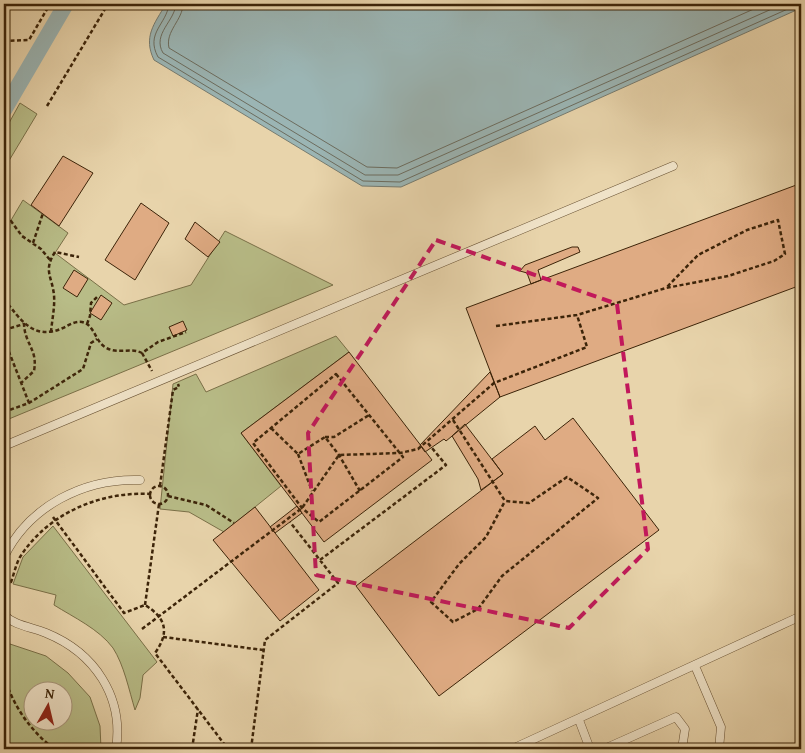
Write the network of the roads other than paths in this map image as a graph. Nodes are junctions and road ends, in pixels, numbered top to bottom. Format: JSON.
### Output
{"nodes":[{"id":1,"x":673,"y":166,"type":"dead end"},
{"id":2,"x":4,"y":446,"type":"edge"},
{"id":3,"x":140,"y":480,"type":"dead end"},
{"id":4,"x":4,"y":557,"type":"edge"},
{"id":5,"x":4,"y":615,"type":"edge"},
{"id":6,"x":801,"y":616,"type":"edge"},
{"id":7,"x":695,"y":666,"type":"junction"},
{"id":8,"x":578,"y":720,"type":"junction"},
{"id":9,"x":116,"y":749,"type":"edge"},
{"id":10,"x":512,"y":749,"type":"edge"},
{"id":11,"x":590,"y":749,"type":"edge"},
{"id":12,"x":604,"y":749,"type":"edge"},
{"id":13,"x":682,"y":749,"type":"edge"},
{"id":14,"x":719,"y":749,"type":"edge"}],
"edges":[{"from":1,"to":2,"type":"lane"},
{"from":3,"to":4,"type":"lane"},
{"from":5,"to":9,"type":"lane"},
{"from":6,"to":7,"type":"lane"},
{"from":7,"to":8,"type":"lane"},
{"from":7,"to":14,"type":"lane"},
{"from":8,"to":10,"type":"lane"},
{"from":8,"to":11,"type":"lane"},
{"from":12,"to":13,"type":"lane"}]}
